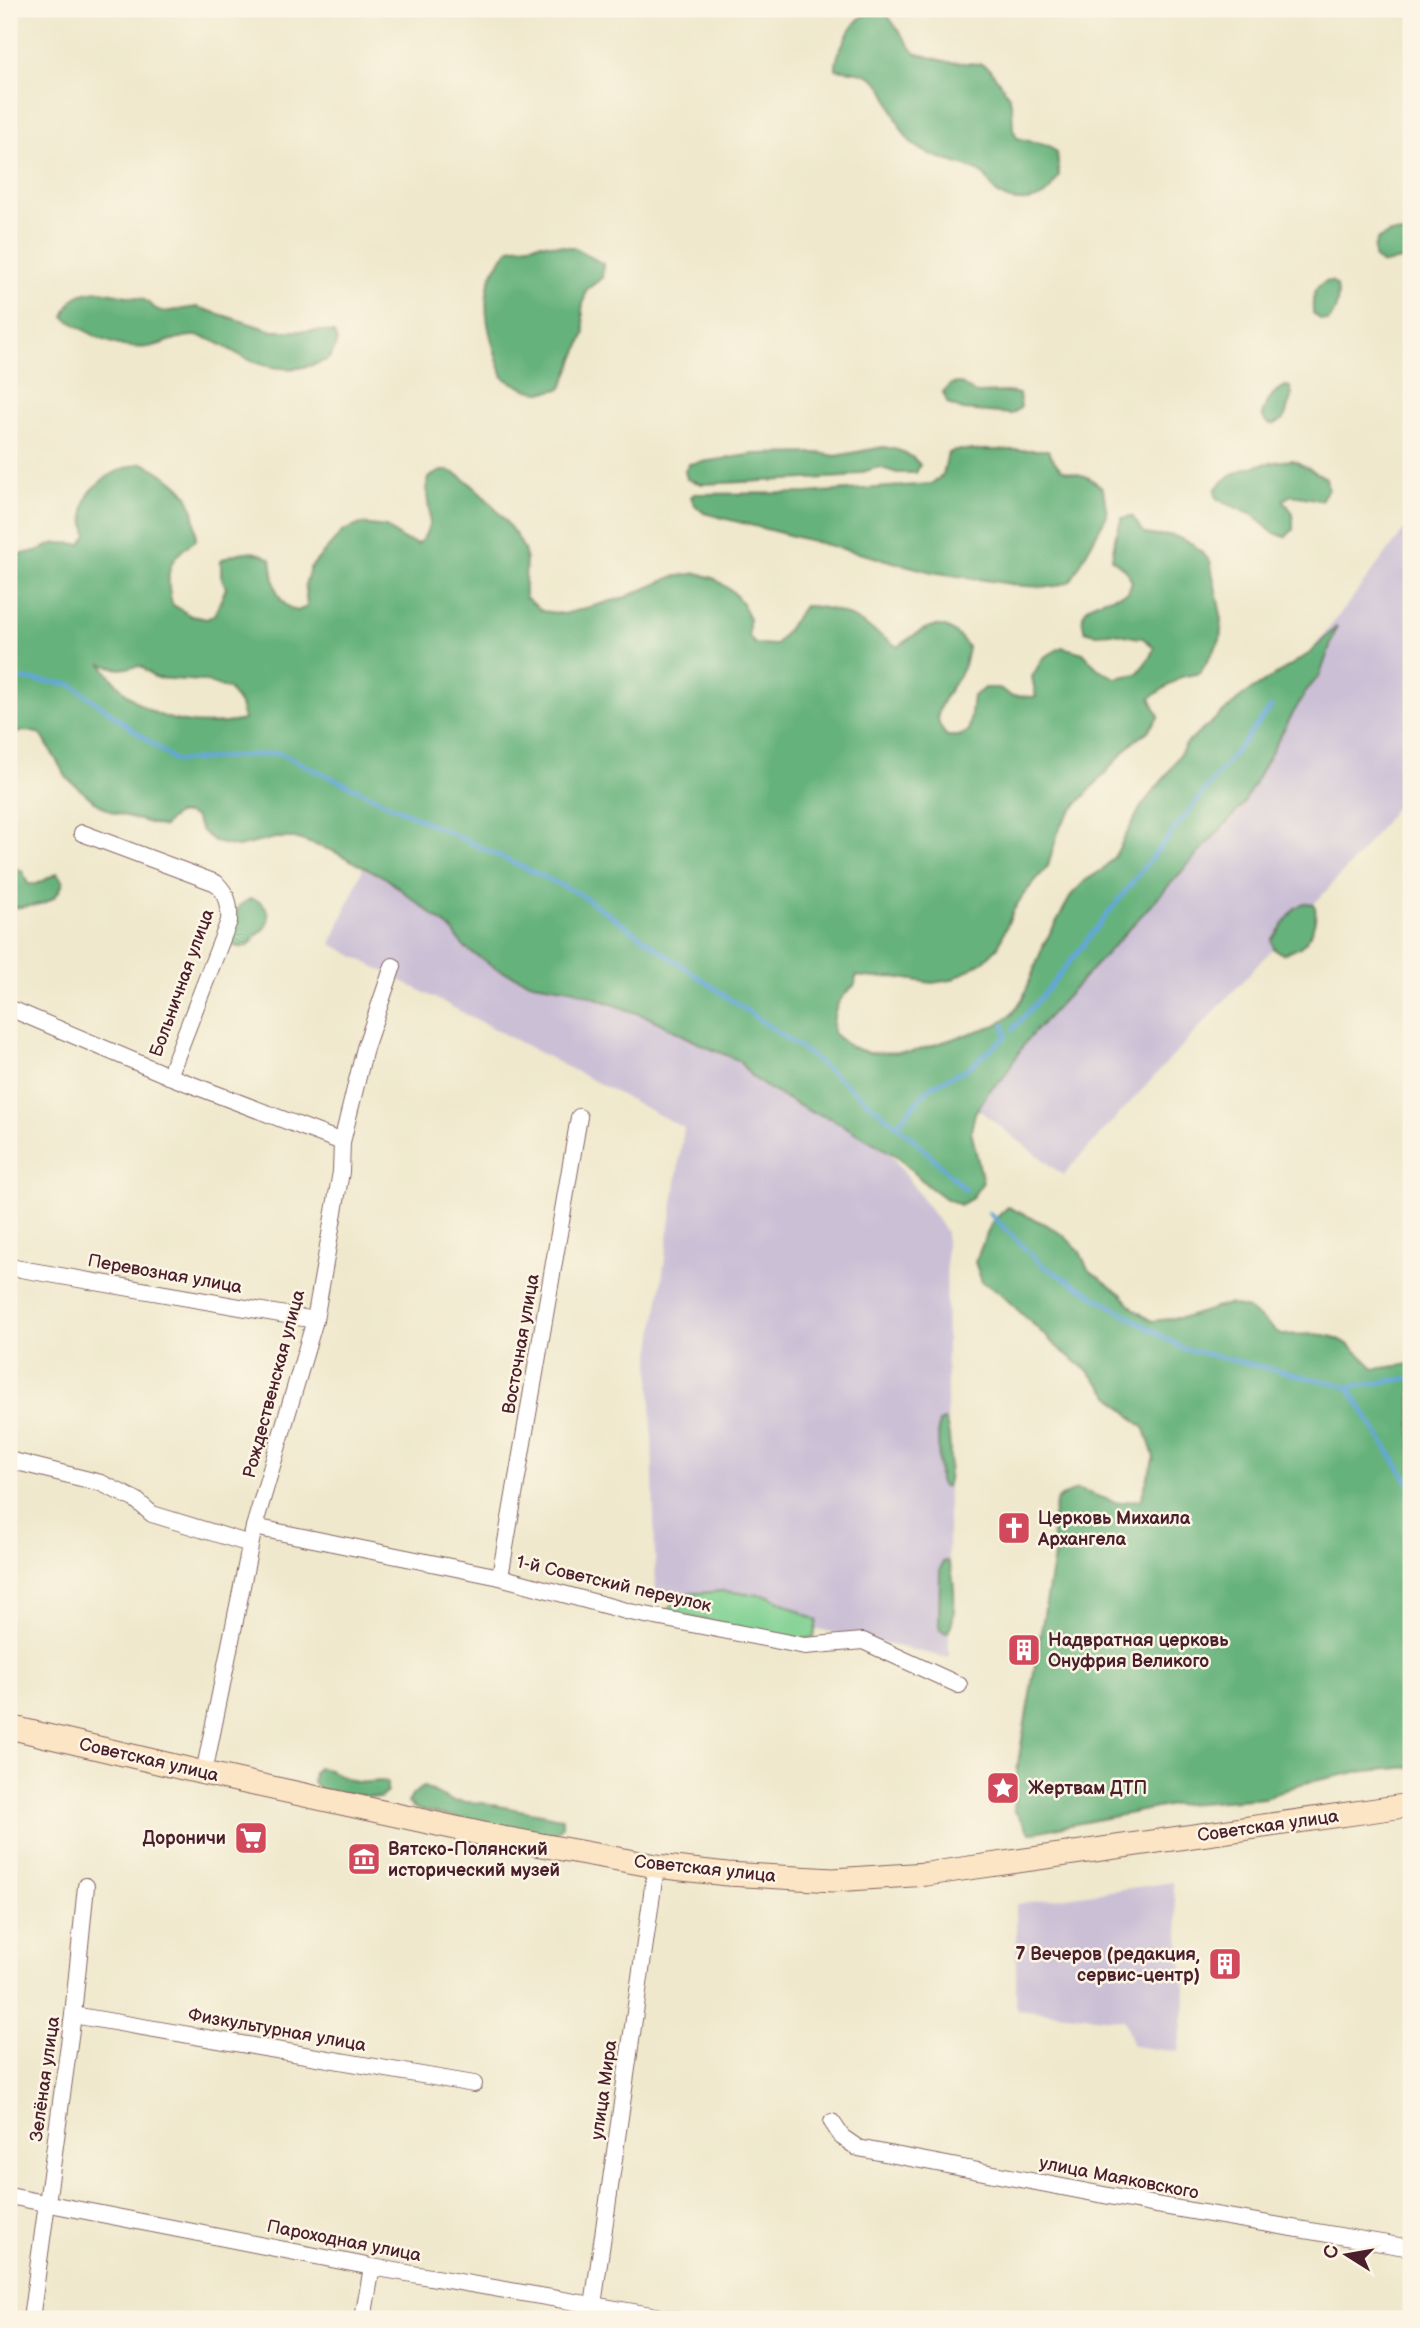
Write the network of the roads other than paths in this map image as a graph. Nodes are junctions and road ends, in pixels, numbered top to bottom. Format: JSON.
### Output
{"nodes":[{"id":1,"x":82,"y":833,"type":"dead end"},
{"id":2,"x":393,"y":967,"type":"dead end"},
{"id":3,"x":9,"y":1008,"type":"edge"},
{"id":4,"x":169,"y":1076,"type":"junction"},
{"id":5,"x":579,"y":1117,"type":"dead end"},
{"id":6,"x":342,"y":1142,"type":"junction"},
{"id":7,"x":9,"y":1268,"type":"edge"},
{"id":8,"x":315,"y":1320,"type":"junction"},
{"id":9,"x":9,"y":1460,"type":"edge"},
{"id":10,"x":252,"y":1536,"type":"junction"},
{"id":11,"x":500,"y":1577,"type":"junction"},
{"id":12,"x":959,"y":1685,"type":"dead end"},
{"id":13,"x":9,"y":1727,"type":"edge"},
{"id":14,"x":204,"y":1773,"type":"junction"},
{"id":15,"x":1411,"y":1805,"type":"edge"},
{"id":16,"x":656,"y":1866,"type":"junction"},
{"id":17,"x":86,"y":1886,"type":"dead end"},
{"id":18,"x":73,"y":2015,"type":"junction"},
{"id":19,"x":474,"y":2084,"type":"dead end"},
{"id":20,"x":832,"y":2122,"type":"dead end"},
{"id":21,"x":9,"y":2196,"type":"edge"},
{"id":22,"x":47,"y":2205,"type":"junction"},
{"id":23,"x":1411,"y":2248,"type":"edge"},
{"id":24,"x":372,"y":2267,"type":"junction"},
{"id":25,"x":592,"y":2312,"type":"edge"},
{"id":26,"x":31,"y":2319,"type":"edge"},
{"id":27,"x":363,"y":2319,"type":"edge"},
{"id":28,"x":674,"y":2319,"type":"edge"}],
"edges":[{"from":1,"to":4,"type":"street","name":"Больничная улица"},
{"from":2,"to":6,"type":"street","name":"Рождественская улица"},
{"from":3,"to":4,"type":"street","name":"Больничная улица"},
{"from":4,"to":6,"type":"street","name":"Больничная улица"},
{"from":5,"to":11,"type":"street","name":"Восточная улица"},
{"from":6,"to":8,"type":"street","name":"Рождественская улица"},
{"from":7,"to":8,"type":"street","name":"Перевозная улица"},
{"from":8,"to":10,"type":"street","name":"Рождественская улица"},
{"from":9,"to":10,"type":"street","name":"1-й Советский переулок"},
{"from":10,"to":11,"type":"street","name":"1-й Советский переулок"},
{"from":10,"to":14,"type":"street","name":"Рождественская улица"},
{"from":11,"to":12,"type":"street","name":"1-й Советский переулок"},
{"from":13,"to":14,"type":"street","name":"Советская улица"},
{"from":14,"to":16,"type":"street","name":"Советская улица"},
{"from":15,"to":16,"type":"street","name":"Советская улица"},
{"from":16,"to":25,"type":"street","name":"улица Мира"},
{"from":17,"to":18,"type":"street","name":"Зелёная улица"},
{"from":18,"to":19,"type":"street","name":"Физкультурная улица"},
{"from":18,"to":22,"type":"street","name":"Зелёная улица"},
{"from":20,"to":23,"type":"street","name":"улица Маяковского"},
{"from":21,"to":22,"type":"street","name":"Пароходная улица"},
{"from":22,"to":24,"type":"street","name":"Пароходная улица"},
{"from":22,"to":26,"type":"street","name":"Зелёная улица"},
{"from":24,"to":25,"type":"street","name":"Пароходная улица"},
{"from":24,"to":27,"type":"street"},
{"from":25,"to":28,"type":"street","name":"Пароходная улица"}]}
